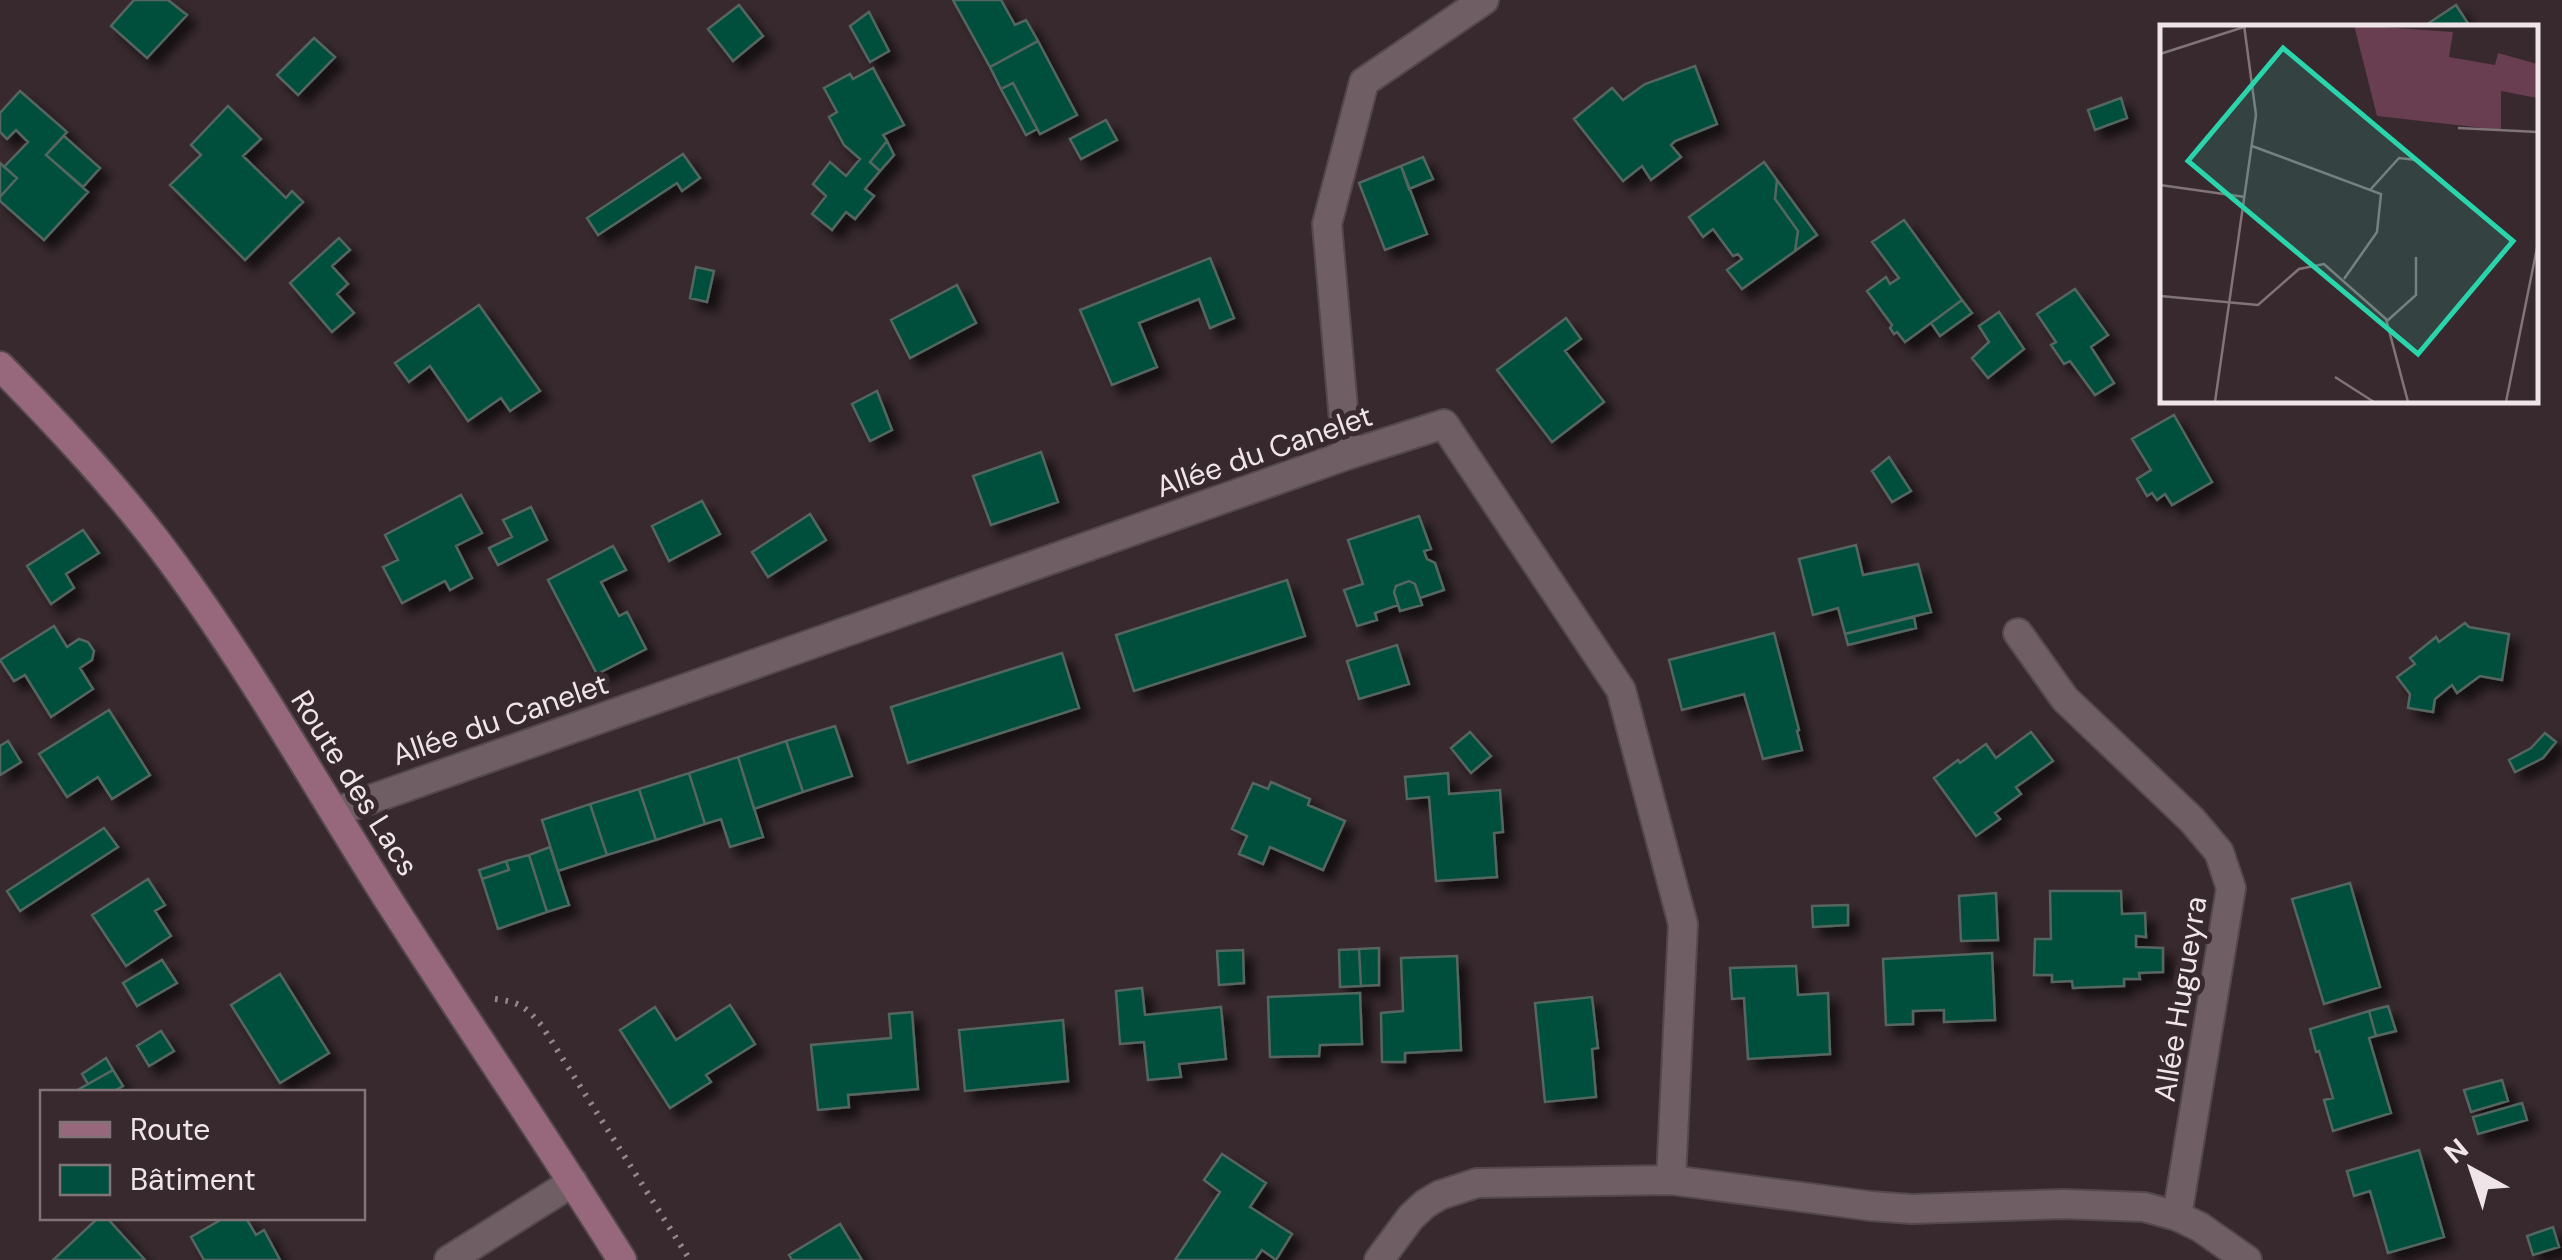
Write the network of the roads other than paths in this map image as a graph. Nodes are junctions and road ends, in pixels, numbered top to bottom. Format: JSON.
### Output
{"nodes":[{"id":1,"x":1484,"y":0,"type":"edge"},
{"id":2,"x":0,"y":366,"type":"edge"},
{"id":3,"x":1347,"y":455,"type":"junction"},
{"id":4,"x":2018,"y":633,"type":"dead end"},
{"id":5,"x":335,"y":812,"type":"junction"},
{"id":6,"x":1671,"y":1180,"type":"junction"},
{"id":7,"x":573,"y":1182,"type":"junction"},
{"id":8,"x":2177,"y":1216,"type":"junction"},
{"id":9,"x":449,"y":1260,"type":"edge"},
{"id":10,"x":622,"y":1260,"type":"edge"},
{"id":11,"x":1379,"y":1260,"type":"edge"},
{"id":12,"x":2247,"y":1260,"type":"edge"}],
"edges":[{"from":1,"to":3,"type":"street"},
{"from":2,"to":5,"type":"main road","name":"Route des Lacs"},
{"from":3,"to":5,"type":"street","name":"Allée du Canelet"},
{"from":3,"to":6,"type":"street","name":"Allée du Canelet"},
{"from":4,"to":8,"type":"street","name":"Allée Hugueyra"},
{"from":5,"to":7,"type":"main road","name":"Route des Lacs"},
{"from":6,"to":8,"type":"street"},
{"from":6,"to":11,"type":"street"},
{"from":7,"to":9,"type":"street"},
{"from":7,"to":10,"type":"main road","name":"Route des Lacs"},
{"from":8,"to":12,"type":"street"}]}
